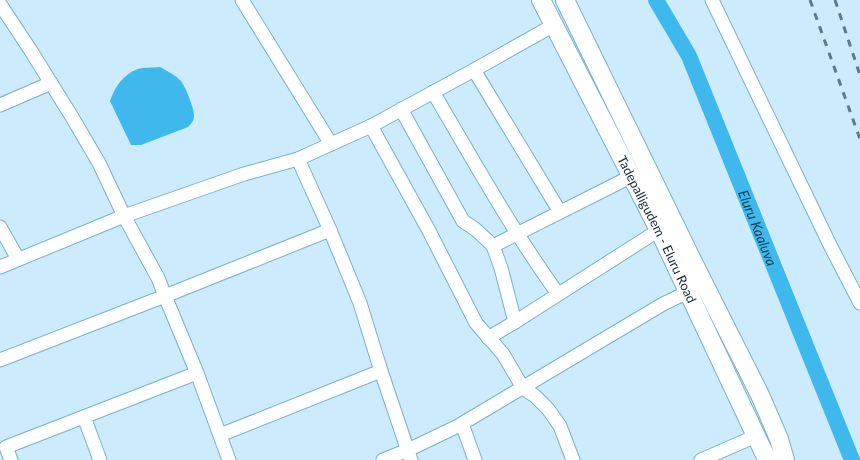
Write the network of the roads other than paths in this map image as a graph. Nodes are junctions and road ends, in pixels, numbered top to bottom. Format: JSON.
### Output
{"nodes":[{"id":1,"x":242,"y":0,"type":"edge"},
{"id":2,"x":541,"y":0,"type":"edge"},
{"id":3,"x":565,"y":0,"type":"edge"},
{"id":4,"x":712,"y":0,"type":"edge"},
{"id":5,"x":0,"y":4,"type":"edge"},
{"id":6,"x":554,"y":25,"type":"junction"},
{"id":7,"x":474,"y":70,"type":"junction"},
{"id":8,"x":51,"y":83,"type":"junction"},
{"id":9,"x":433,"y":92,"type":"junction"},
{"id":10,"x":0,"y":105,"type":"edge"},
{"id":11,"x":401,"y":109,"type":"junction"},
{"id":12,"x":371,"y":126,"type":"junction"},
{"id":13,"x":331,"y":144,"type":"junction"},
{"id":14,"x":298,"y":159,"type":"junction"},
{"id":15,"x":632,"y":176,"type":"junction"},
{"id":16,"x":560,"y":212,"type":"junction"},
{"id":17,"x":124,"y":216,"type":"junction"},
{"id":18,"x":0,"y":227,"type":"edge"},
{"id":19,"x":330,"y":230,"type":"junction"},
{"id":20,"x":659,"y":230,"type":"junction"},
{"id":21,"x":517,"y":234,"type":"junction"},
{"id":22,"x":493,"y":246,"type":"junction"},
{"id":23,"x":18,"y":259,"type":"junction"},
{"id":24,"x":0,"y":267,"type":"edge"},
{"id":25,"x":688,"y":292,"type":"junction"},
{"id":26,"x":558,"y":294,"type":"junction"},
{"id":27,"x":165,"y":296,"type":"junction"},
{"id":28,"x":860,"y":303,"type":"edge"},
{"id":29,"x":515,"y":322,"type":"junction"},
{"id":30,"x":488,"y":338,"type":"junction"},
{"id":31,"x":0,"y":360,"type":"edge"},
{"id":32,"x":381,"y":370,"type":"junction"},
{"id":33,"x":197,"y":373,"type":"junction"},
{"id":34,"x":523,"y":388,"type":"junction"},
{"id":35,"x":84,"y":417,"type":"junction"},
{"id":36,"x":462,"y":424,"type":"junction"},
{"id":37,"x":220,"y":435,"type":"junction"},
{"id":38,"x":756,"y":436,"type":"junction"},
{"id":39,"x":409,"y":455,"type":"edge"},
{"id":40,"x":11,"y":460,"type":"edge"},
{"id":41,"x":100,"y":460,"type":"edge"},
{"id":42,"x":229,"y":460,"type":"edge"},
{"id":43,"x":383,"y":460,"type":"edge"},
{"id":44,"x":475,"y":460,"type":"edge"},
{"id":45,"x":573,"y":460,"type":"edge"},
{"id":46,"x":701,"y":460,"type":"edge"},
{"id":47,"x":769,"y":460,"type":"edge"},
{"id":48,"x":785,"y":460,"type":"edge"}],
"edges":[{"from":1,"to":13,"type":"street"},
{"from":2,"to":6,"type":"main road","name":"Tadepalligudem - Eluru Road"},
{"from":3,"to":48,"type":"main road","name":"Tadepalligudem - Eluru Road"},
{"from":4,"to":28,"type":"street"},
{"from":5,"to":8,"type":"street"},
{"from":6,"to":7,"type":"street"},
{"from":6,"to":15,"type":"main road","name":"Tadepalligudem - Eluru Road"},
{"from":7,"to":9,"type":"street"},
{"from":7,"to":16,"type":"street"},
{"from":8,"to":10,"type":"street"},
{"from":8,"to":17,"type":"street"},
{"from":9,"to":11,"type":"street"},
{"from":9,"to":21,"type":"street"},
{"from":11,"to":12,"type":"street"},
{"from":11,"to":22,"type":"street"},
{"from":12,"to":13,"type":"street"},
{"from":12,"to":30,"type":"street"},
{"from":13,"to":14,"type":"street"},
{"from":14,"to":17,"type":"street"},
{"from":14,"to":19,"type":"street"},
{"from":15,"to":16,"type":"street"},
{"from":15,"to":20,"type":"main road","name":"Tadepalligudem - Eluru Road"},
{"from":16,"to":21,"type":"street"},
{"from":17,"to":23,"type":"street"},
{"from":17,"to":27,"type":"street"},
{"from":18,"to":23,"type":"street"},
{"from":19,"to":27,"type":"street"},
{"from":19,"to":32,"type":"street"},
{"from":20,"to":25,"type":"main road","name":"Tadepalligudem - Eluru Road"},
{"from":20,"to":26,"type":"street"},
{"from":21,"to":22,"type":"street"},
{"from":21,"to":26,"type":"street"},
{"from":22,"to":29,"type":"street"},
{"from":23,"to":24,"type":"street"},
{"from":25,"to":34,"type":"street"},
{"from":25,"to":38,"type":"main road","name":"Tadepalligudem - Eluru Road"},
{"from":26,"to":29,"type":"street"},
{"from":27,"to":31,"type":"street"},
{"from":27,"to":33,"type":"street"},
{"from":29,"to":30,"type":"street"},
{"from":30,"to":34,"type":"street"},
{"from":32,"to":37,"type":"street"},
{"from":32,"to":39,"type":"street"},
{"from":33,"to":35,"type":"street"},
{"from":33,"to":37,"type":"street"},
{"from":34,"to":36,"type":"street"},
{"from":34,"to":45,"type":"street"},
{"from":35,"to":40,"type":"street"},
{"from":35,"to":41,"type":"street"},
{"from":36,"to":39,"type":"street"},
{"from":36,"to":44,"type":"street"},
{"from":37,"to":42,"type":"street"},
{"from":38,"to":46,"type":"street"},
{"from":38,"to":47,"type":"main road","name":"Tadepalligudem - Eluru Road"},
{"from":39,"to":43,"type":"street"}]}
